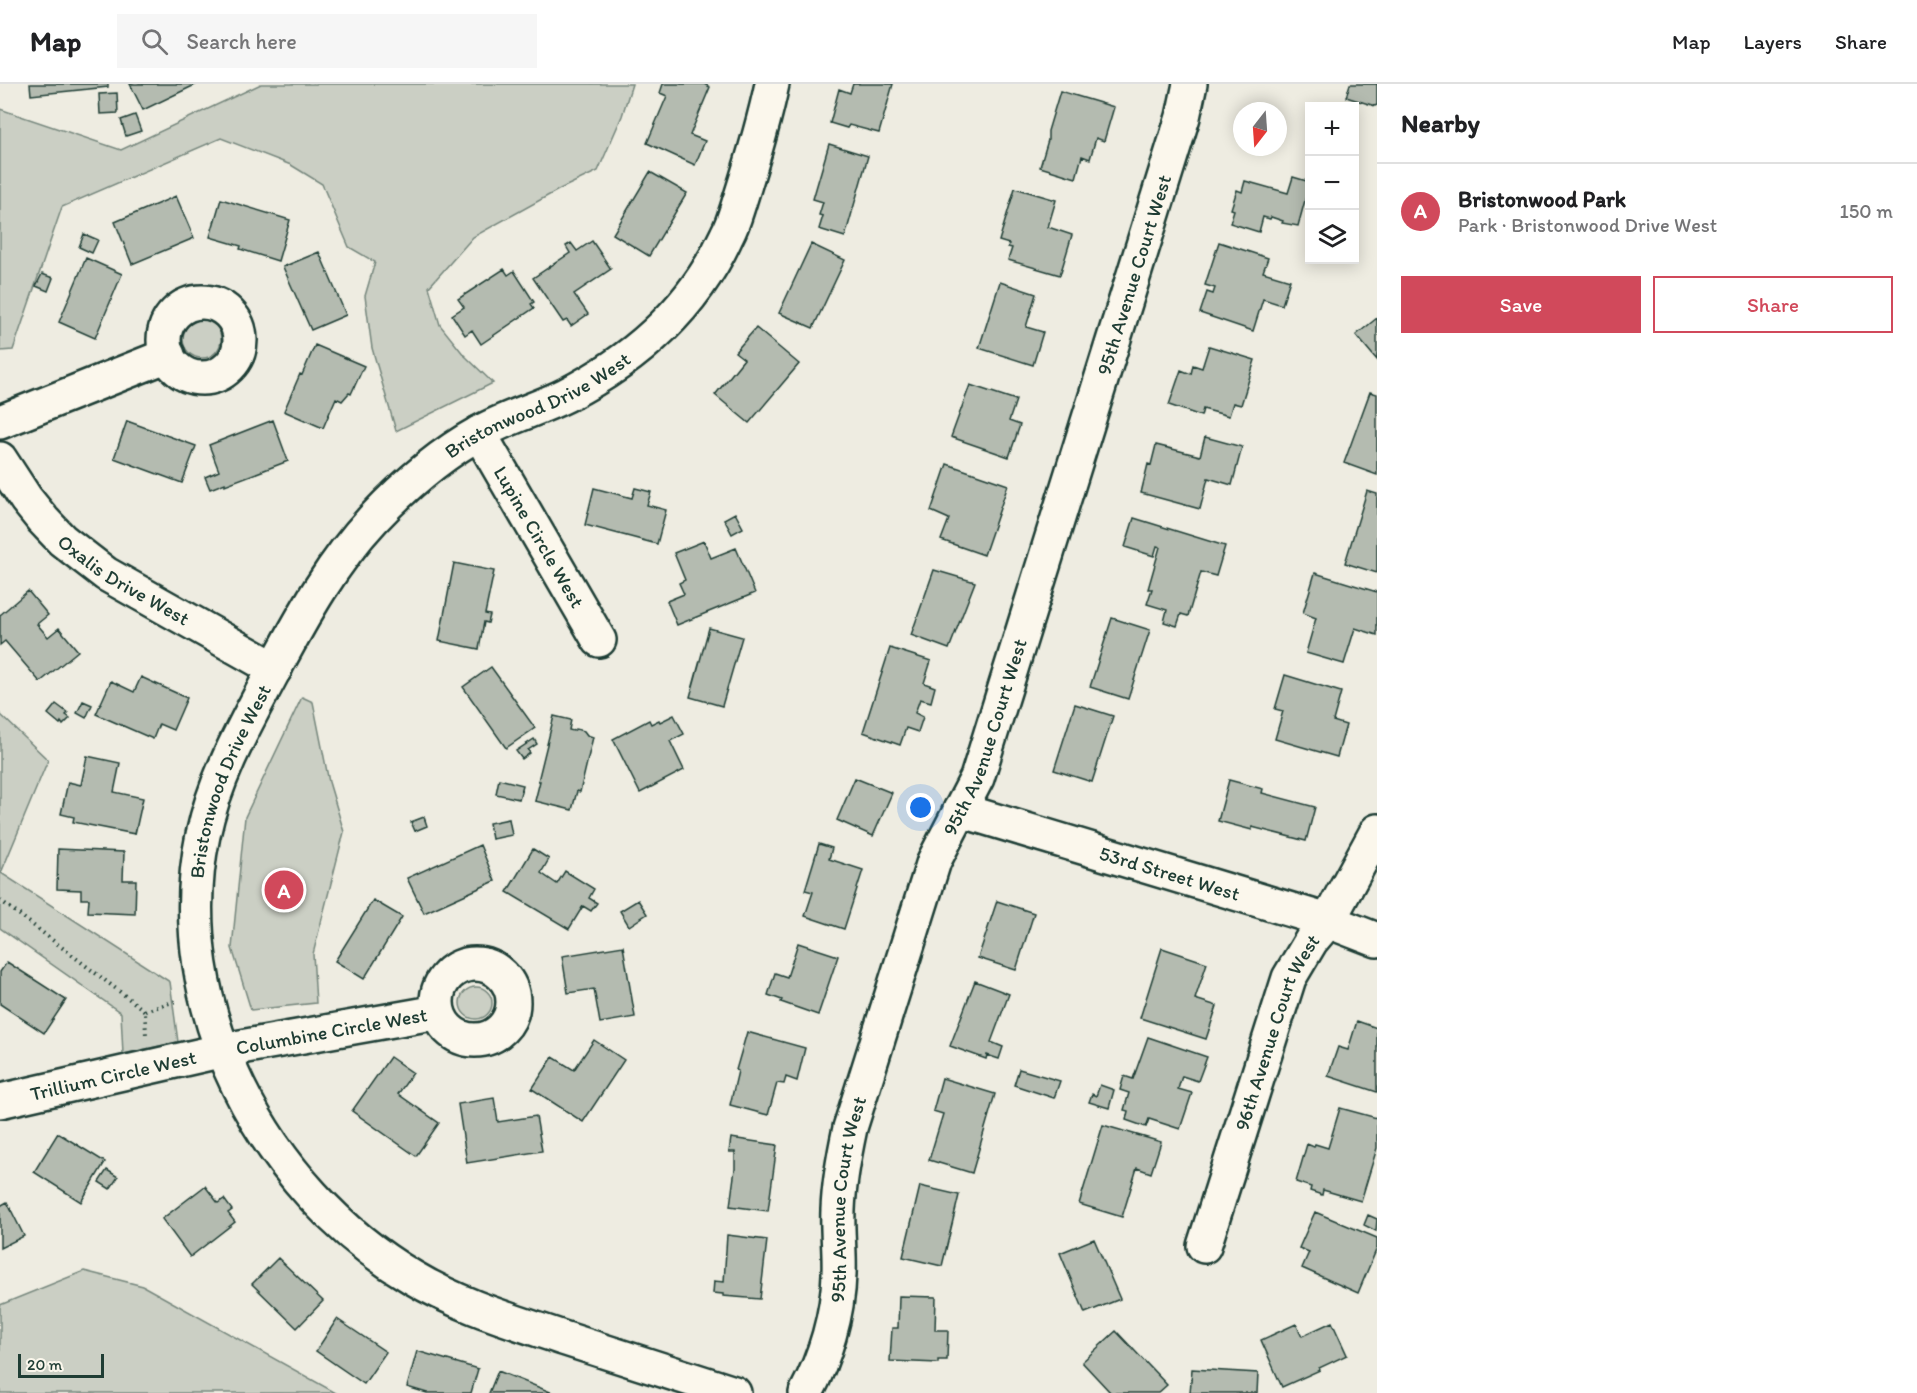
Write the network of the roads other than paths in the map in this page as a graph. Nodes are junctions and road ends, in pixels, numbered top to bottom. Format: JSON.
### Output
{"nodes":[{"id":1,"x":772,"y":84,"type":"edge"},
{"id":2,"x":1190,"y":84,"type":"edge"},
{"id":3,"x":168,"y":355,"type":"dead end"},
{"id":4,"x":0,"y":422,"type":"edge"},
{"id":5,"x":478,"y":433,"type":"junction"},
{"id":6,"x":0,"y":459,"type":"edge"},
{"id":7,"x":599,"y":640,"type":"dead end"},
{"id":8,"x":275,"y":669,"type":"junction"},
{"id":9,"x":960,"y":810,"type":"junction"},
{"id":10,"x":1377,"y":831,"type":"edge"},
{"id":11,"x":1328,"y":921,"type":"junction"},
{"id":12,"x":1377,"y":940,"type":"edge"},
{"id":13,"x":438,"y":1012,"type":"dead end"},
{"id":14,"x":224,"y":1050,"type":"junction"},
{"id":15,"x":0,"y":1101,"type":"edge"},
{"id":16,"x":1204,"y":1246,"type":"dead end"},
{"id":17,"x":734,"y":1393,"type":"edge"},
{"id":18,"x":806,"y":1393,"type":"edge"}],
"edges":[{"from":1,"to":5,"type":"street","name":"Bristonwood Drive West"},
{"from":2,"to":9,"type":"street","name":"95th Avenue Court West"},
{"from":3,"to":4,"type":"street"},
{"from":5,"to":7,"type":"street","name":"Lupine Circle West"},
{"from":5,"to":8,"type":"street","name":"Bristonwood Drive West"},
{"from":6,"to":8,"type":"street","name":"Oxalis Drive West"},
{"from":8,"to":14,"type":"street","name":"Bristonwood Drive West"},
{"from":9,"to":11,"type":"street","name":"53rd Street West"},
{"from":9,"to":18,"type":"street","name":"95th Avenue Court West"},
{"from":10,"to":11,"type":"street","name":"96th Avenue Court West"},
{"from":11,"to":12,"type":"street","name":"53rd Street West"},
{"from":11,"to":16,"type":"street","name":"96th Avenue Court West"},
{"from":13,"to":14,"type":"street","name":"Columbine Circle West"},
{"from":14,"to":15,"type":"street","name":"Trillium Circle West"},
{"from":14,"to":17,"type":"street","name":"Bristonwood Drive West"}]}
